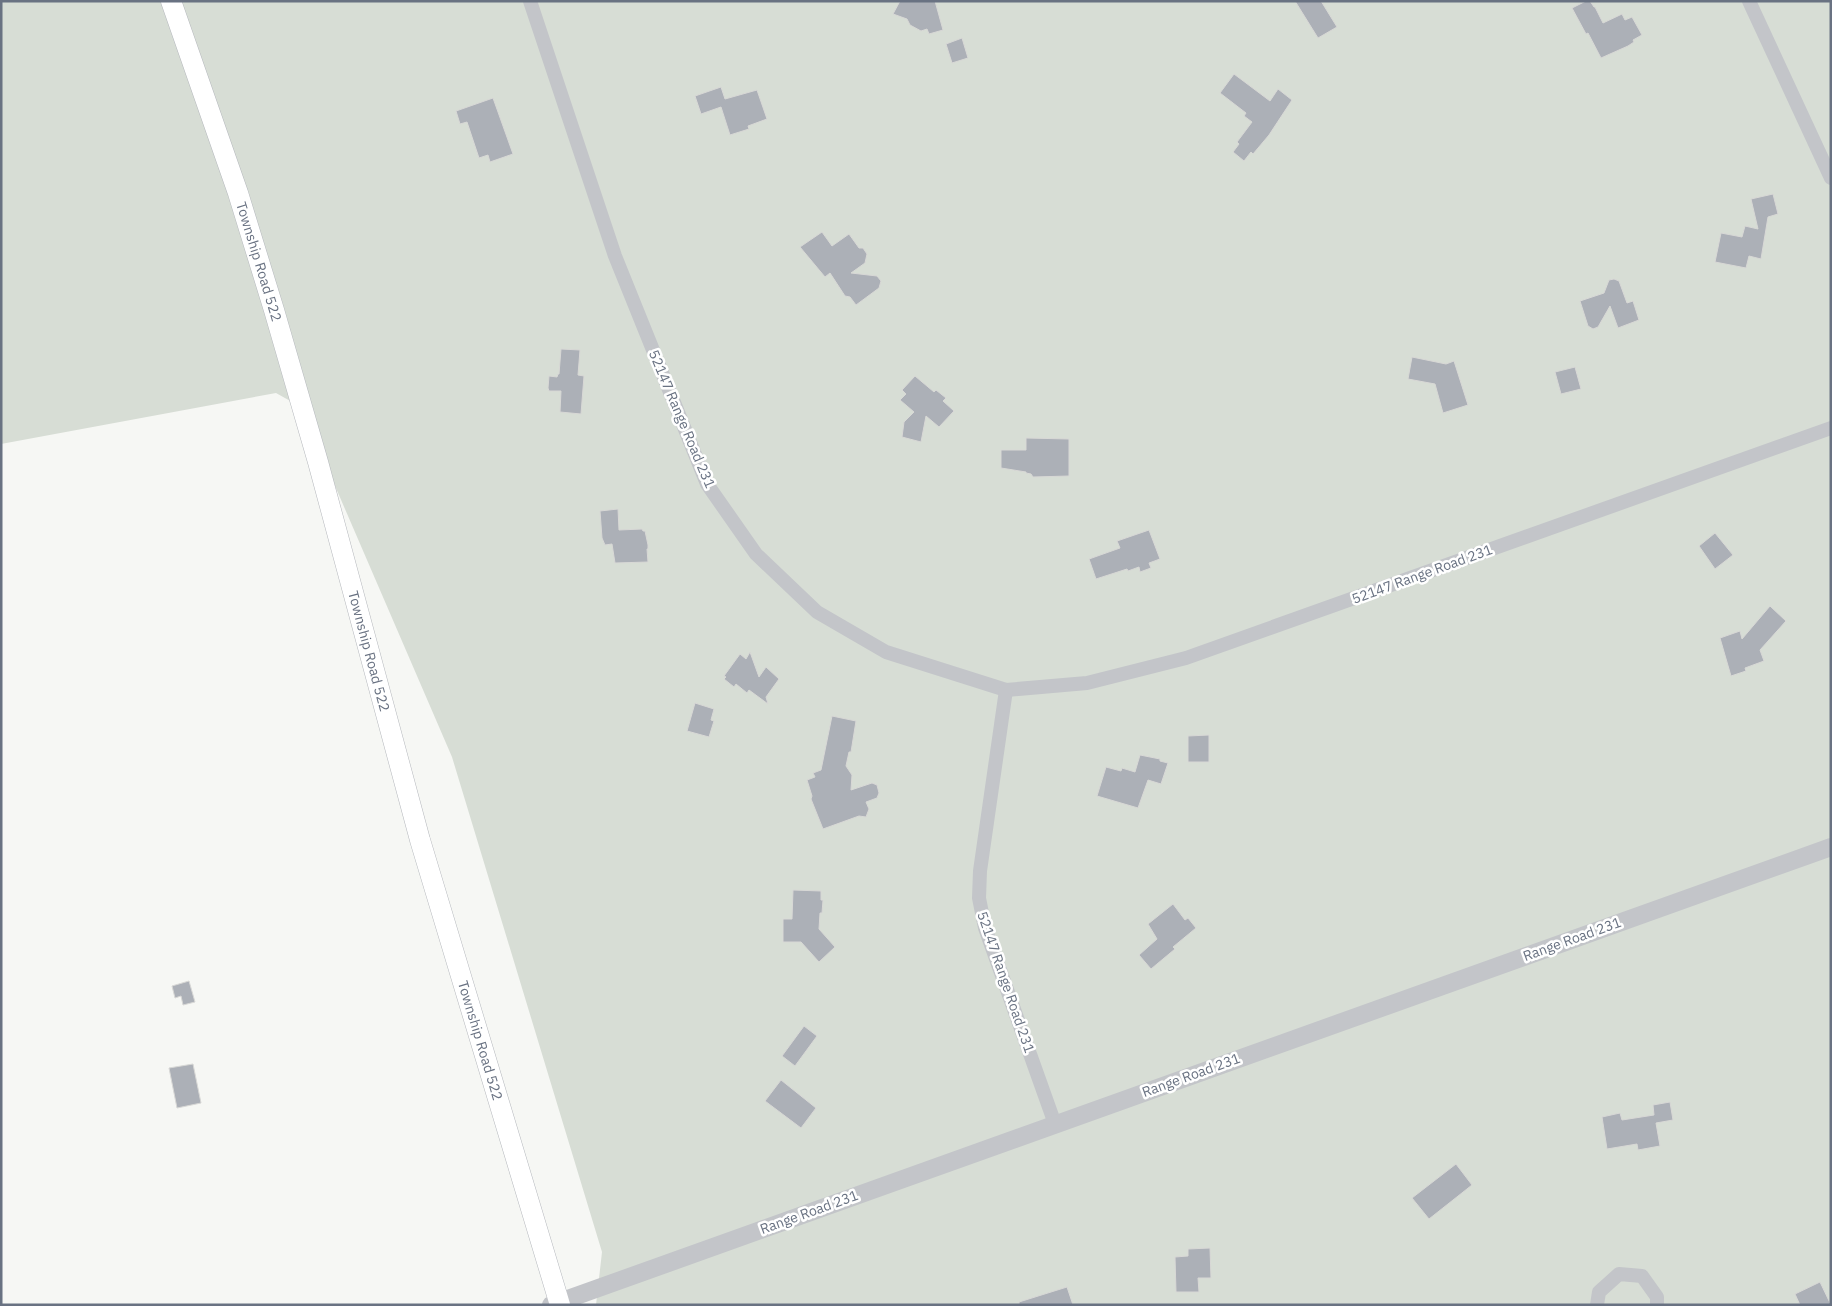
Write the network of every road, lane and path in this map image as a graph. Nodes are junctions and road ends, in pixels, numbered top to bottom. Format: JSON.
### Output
{"nodes":[{"id":1,"x":171,"y":1,"type":"edge"},
{"id":2,"x":530,"y":1,"type":"edge"},
{"id":3,"x":1748,"y":1,"type":"edge"},
{"id":4,"x":1831,"y":178,"type":"edge"},
{"id":5,"x":1831,"y":428,"type":"edge"},
{"id":6,"x":1006,"y":690,"type":"junction"},
{"id":7,"x":1831,"y":847,"type":"edge"},
{"id":8,"x":1055,"y":1124,"type":"junction"},
{"id":9,"x":556,"y":1304,"type":"edge"},
{"id":10,"x":1597,"y":1305,"type":"edge"},
{"id":11,"x":1657,"y":1305,"type":"edge"}],
"edges":[{"from":1,"to":9,"type":"main road","name":"Township Road 522"},
{"from":2,"to":6,"type":"street","name":"52147 Range Road 231"},
{"from":3,"to":4,"type":"street"},
{"from":5,"to":6,"type":"street","name":"52147 Range Road 231"},
{"from":6,"to":8,"type":"street","name":"52147 Range Road 231"},
{"from":7,"to":8,"type":"street","name":"Range Road 231"},
{"from":8,"to":9,"type":"street","name":"Range Road 231"},
{"from":10,"to":11,"type":"street"}]}
